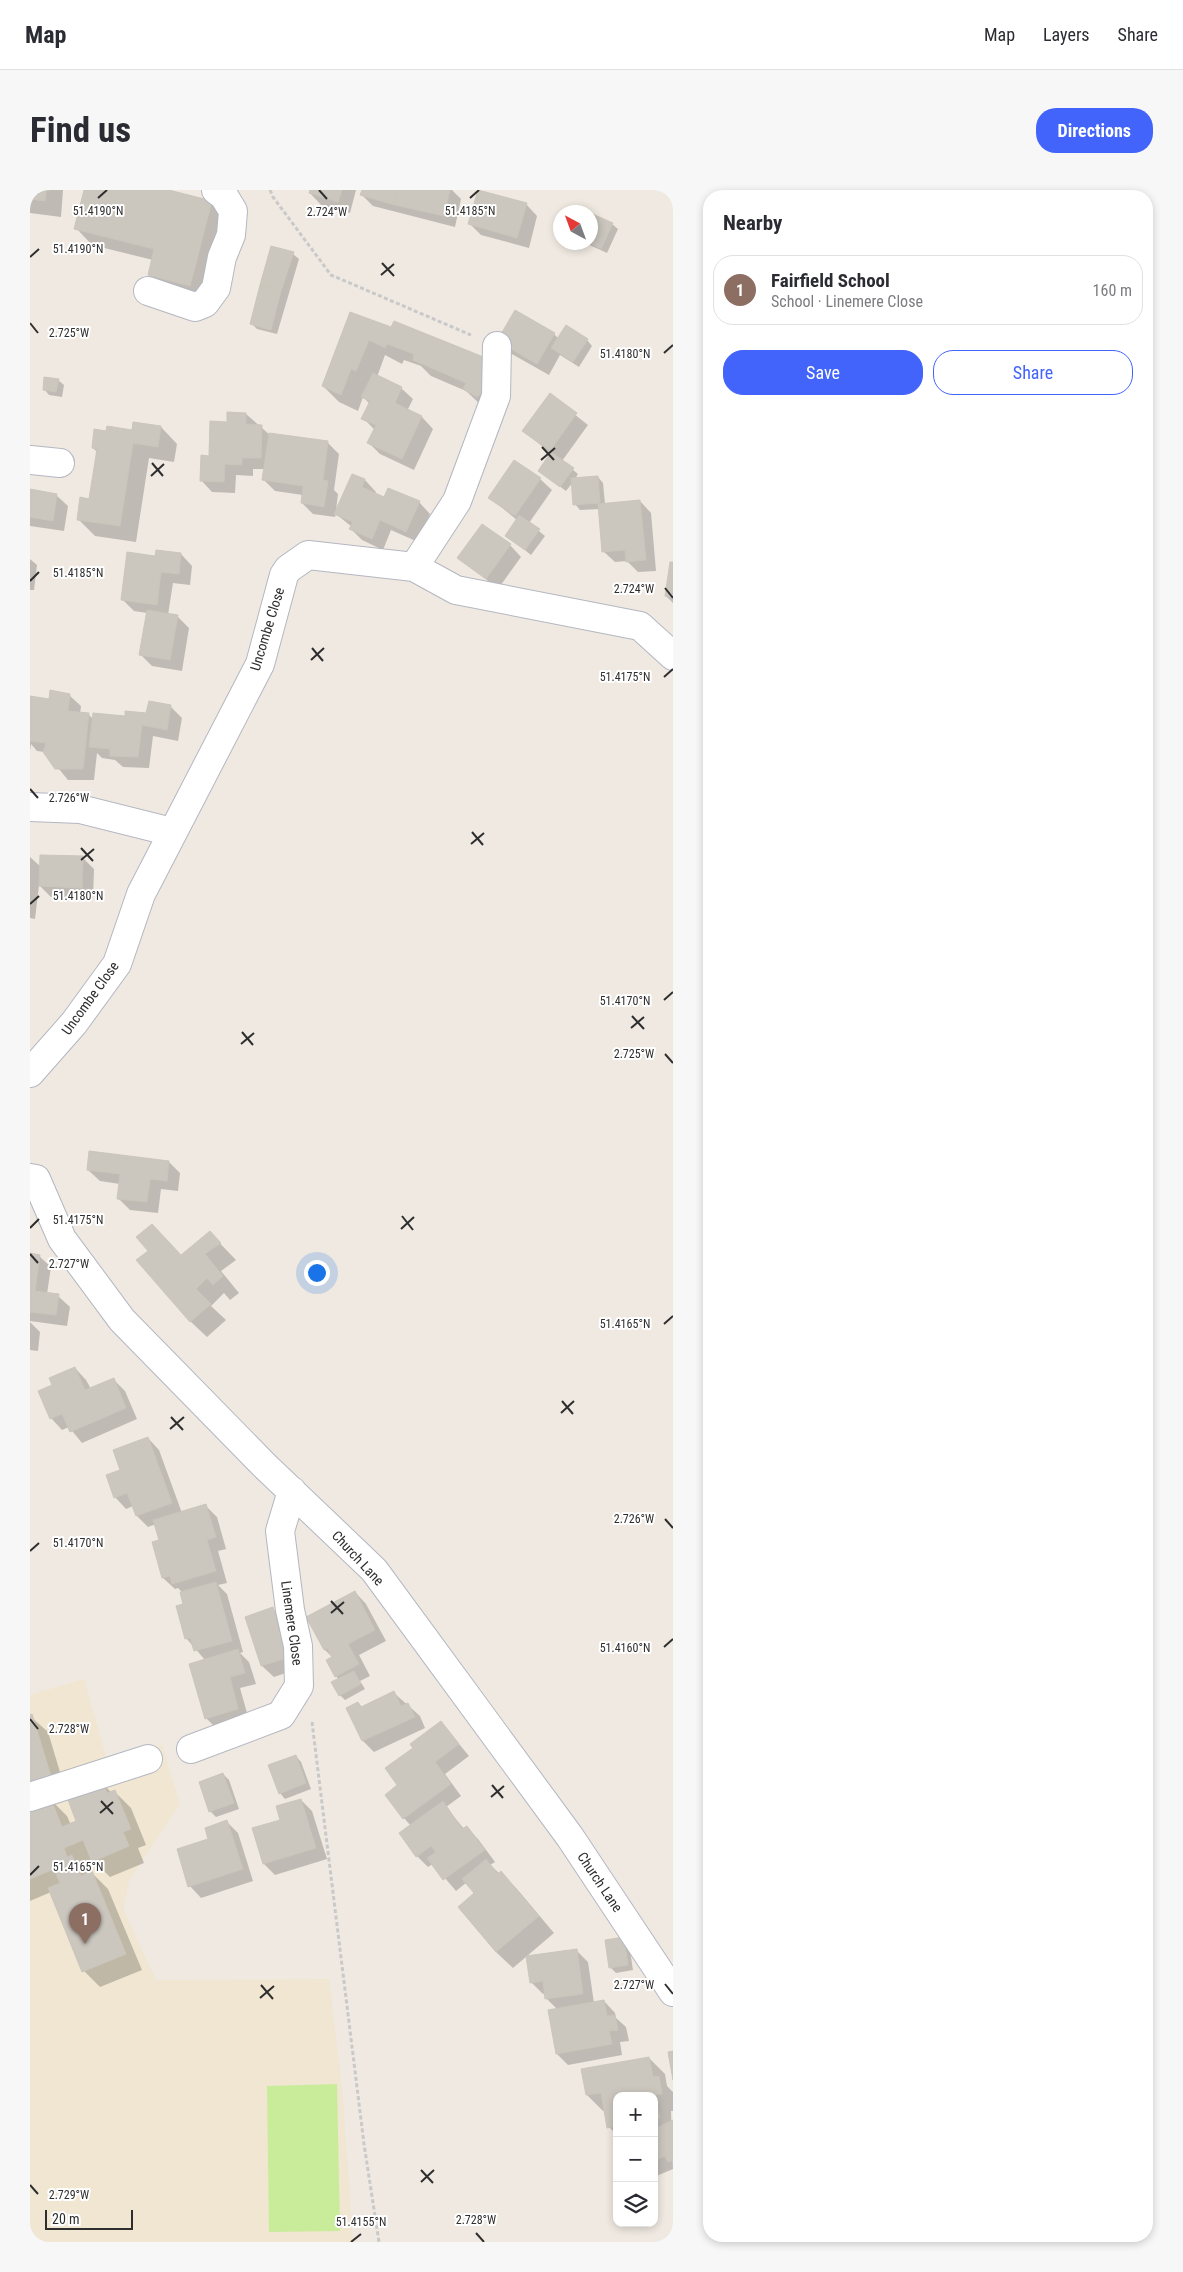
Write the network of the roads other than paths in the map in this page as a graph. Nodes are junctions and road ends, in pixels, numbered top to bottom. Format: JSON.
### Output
{"nodes":[{"id":1,"x":216,"y":190,"type":"edge"},
{"id":2,"x":148,"y":292,"type":"dead end"},
{"id":3,"x":497,"y":346,"type":"road end"},
{"id":4,"x":30,"y":460,"type":"edge"},
{"id":5,"x":60,"y":463,"type":"dead end"},
{"id":6,"x":414,"y":567,"type":"junction"},
{"id":7,"x":673,"y":656,"type":"edge"},
{"id":8,"x":30,"y":807,"type":"edge"},
{"id":9,"x":172,"y":832,"type":"junction"},
{"id":10,"x":30,"y":1073,"type":"edge"},
{"id":11,"x":30,"y":1178,"type":"edge"},
{"id":12,"x":292,"y":1491,"type":"junction"},
{"id":13,"x":191,"y":1748,"type":"dead end"},
{"id":14,"x":148,"y":1759,"type":"dead end"},
{"id":15,"x":30,"y":1797,"type":"edge"},
{"id":16,"x":673,"y":1992,"type":"edge"}],
"edges":[{"from":1,"to":2,"type":"street"},
{"from":3,"to":6,"type":"street"},
{"from":4,"to":5,"type":"street"},
{"from":6,"to":7,"type":"street","name":"Uncombe Close"},
{"from":6,"to":9,"type":"street","name":"Uncombe Close"},
{"from":8,"to":9,"type":"street"},
{"from":9,"to":10,"type":"street","name":"Uncombe Close"},
{"from":11,"to":12,"type":"street","name":"Church Lane"},
{"from":12,"to":13,"type":"street","name":"Linemere Close"},
{"from":12,"to":16,"type":"street","name":"Church Lane"},
{"from":14,"to":15,"type":"street"}]}
